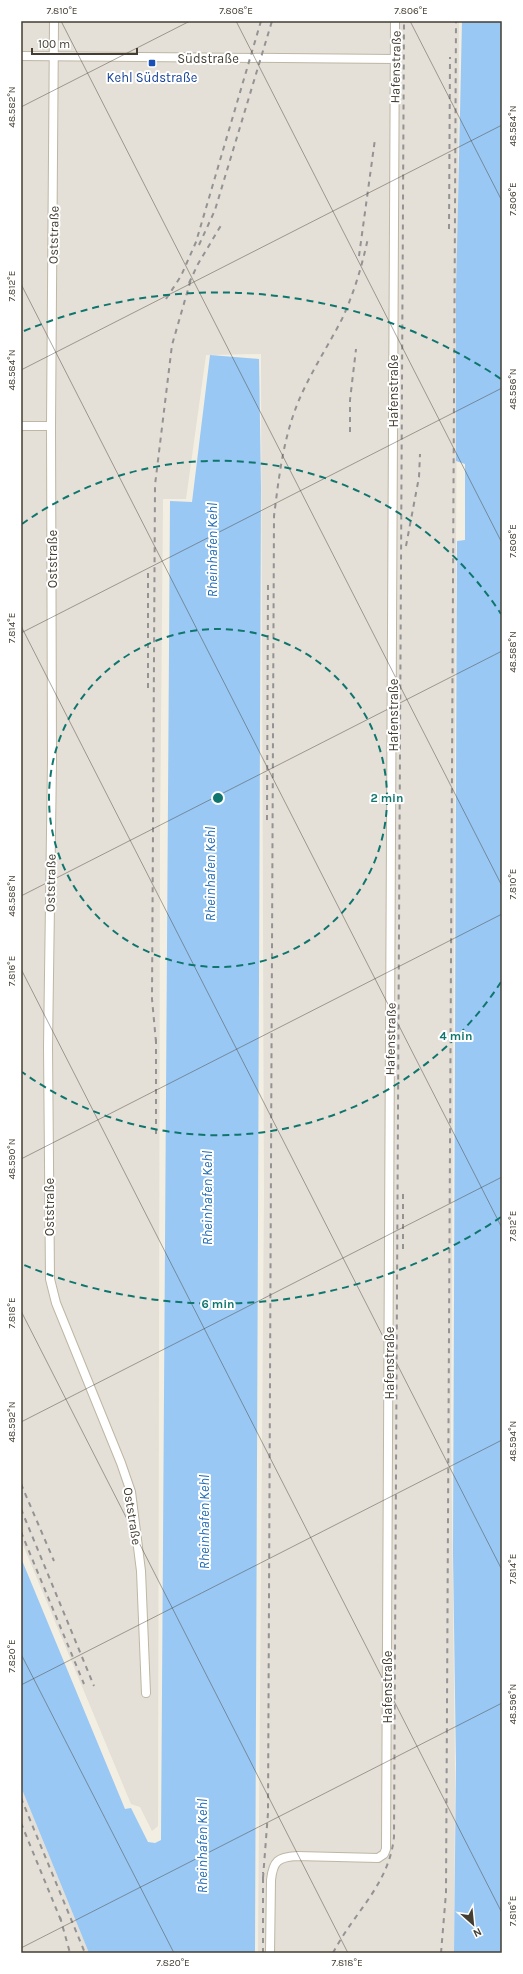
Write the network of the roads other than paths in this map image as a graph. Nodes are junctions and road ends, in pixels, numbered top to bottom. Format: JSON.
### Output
{"nodes":[{"id":1,"x":54,"y":21,"type":"edge"},
{"id":2,"x":396,"y":21,"type":"edge"},
{"id":3,"x":21,"y":56,"type":"edge"},
{"id":4,"x":55,"y":57,"type":"junction"},
{"id":5,"x":395,"y":59,"type":"junction"},
{"id":6,"x":21,"y":426,"type":"edge"},
{"id":7,"x":51,"y":426,"type":"junction"},
{"id":8,"x":146,"y":1693,"type":"dead end"},
{"id":9,"x":270,"y":1953,"type":"edge"}],
"edges":[{"from":1,"to":4,"type":"street","name":"Oststraße"},
{"from":2,"to":5,"type":"street","name":"Hafenstraße"},
{"from":3,"to":4,"type":"street","name":"Südstraße"},
{"from":4,"to":5,"type":"street","name":"Südstraße"},
{"from":4,"to":7,"type":"street","name":"Oststraße"},
{"from":5,"to":9,"type":"street","name":"Hafenstraße"},
{"from":6,"to":7,"type":"street"},
{"from":7,"to":8,"type":"street","name":"Oststraße"}]}
